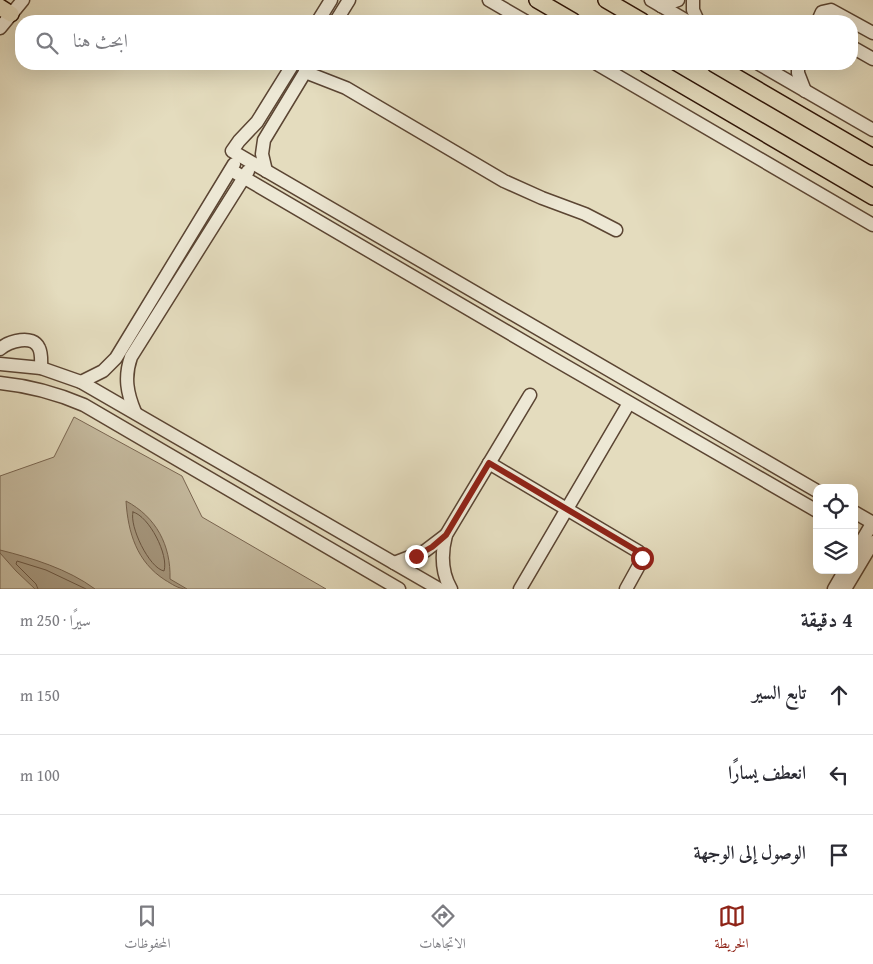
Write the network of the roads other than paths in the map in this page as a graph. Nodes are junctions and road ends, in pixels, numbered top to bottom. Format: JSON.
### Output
{"nodes":[{"id":1,"x":23,"y":0,"type":"edge"},
{"id":2,"x":331,"y":0,"type":"edge"},
{"id":3,"x":349,"y":0,"type":"edge"},
{"id":4,"x":489,"y":0,"type":"edge"},
{"id":5,"x":537,"y":0,"type":"edge"},
{"id":6,"x":606,"y":0,"type":"edge"},
{"id":7,"x":678,"y":0,"type":"edge"},
{"id":8,"x":693,"y":0,"type":"edge"},
{"id":9,"x":656,"y":3,"type":"edge"},
{"id":10,"x":6,"y":11,"type":"edge"},
{"id":11,"x":322,"y":15,"type":"edge"},
{"id":12,"x":340,"y":15,"type":"edge"},
{"id":13,"x":515,"y":15,"type":"edge"},
{"id":14,"x":563,"y":15,"type":"edge"},
{"id":15,"x":632,"y":15,"type":"edge"},
{"id":16,"x":677,"y":15,"type":"edge"},
{"id":17,"x":695,"y":15,"type":"edge"},
{"id":18,"x":821,"y":15,"type":"edge"},
{"id":19,"x":840,"y":15,"type":"edge"},
{"id":20,"x":858,"y":25,"type":"edge"},
{"id":21,"x":0,"y":28,"type":"edge"},
{"id":22,"x":873,"y":33,"type":"edge"},
{"id":23,"x":858,"y":50,"type":"edge"},
{"id":24,"x":873,"y":59,"type":"edge"},
{"id":25,"x":289,"y":70,"type":"edge"},
{"id":26,"x":307,"y":70,"type":"edge"},
{"id":27,"x":312,"y":70,"type":"edge"},
{"id":28,"x":607,"y":70,"type":"edge"},
{"id":29,"x":656,"y":70,"type":"edge"},
{"id":30,"x":724,"y":70,"type":"edge"},
{"id":31,"x":775,"y":70,"type":"edge"},
{"id":32,"x":798,"y":70,"type":"edge"},
{"id":33,"x":806,"y":91,"type":"junction"},
{"id":34,"x":873,"y":130,"type":"edge"},
{"id":35,"x":236,"y":153,"type":"junction"},
{"id":36,"x":873,"y":157,"type":"edge"},
{"id":37,"x":253,"y":163,"type":"junction"},
{"id":38,"x":230,"y":170,"type":"junction"},
{"id":39,"x":266,"y":171,"type":"junction"},
{"id":40,"x":244,"y":178,"type":"junction"},
{"id":41,"x":873,"y":197,"type":"edge"},
{"id":42,"x":873,"y":225,"type":"edge"},
{"id":43,"x":616,"y":230,"type":"dead end"},
{"id":44,"x":0,"y":349,"type":"edge"},
{"id":45,"x":0,"y":364,"type":"edge"},
{"id":46,"x":41,"y":368,"type":"junction"},
{"id":47,"x":81,"y":382,"type":"junction"},
{"id":48,"x":0,"y":383,"type":"edge"},
{"id":49,"x":530,"y":395,"type":"dead end"},
{"id":50,"x":629,"y":403,"type":"junction"},
{"id":51,"x":135,"y":412,"type":"junction"},
{"id":52,"x":489,"y":463,"type":"junction"},
{"id":53,"x":813,"y":489,"type":"edge"},
{"id":54,"x":567,"y":509,"type":"junction"},
{"id":55,"x":813,"y":510,"type":"edge"},
{"id":56,"x":858,"y":514,"type":"edge"},
{"id":57,"x":873,"y":523,"type":"edge"},
{"id":58,"x":446,"y":535,"type":"junction"},
{"id":59,"x":867,"y":540,"type":"edge"},
{"id":60,"x":858,"y":550,"type":"edge"},
{"id":61,"x":394,"y":563,"type":"junction"},
{"id":62,"x":843,"y":574,"type":"edge"},
{"id":63,"x":398,"y":589,"type":"edge"},
{"id":64,"x":439,"y":589,"type":"edge"},
{"id":65,"x":451,"y":589,"type":"edge"},
{"id":66,"x":520,"y":589,"type":"edge"},
{"id":67,"x":626,"y":589,"type":"edge"},
{"id":68,"x":834,"y":589,"type":"edge"},
{"id":69,"x":845,"y":589,"type":"edge"}],
"edges":[{"from":1,"to":10,"type":"street"},
{"from":2,"to":11,"type":"street"},
{"from":3,"to":12,"type":"street"},
{"from":4,"to":13,"type":"street"},
{"from":5,"to":14,"type":"main road"},
{"from":6,"to":15,"type":"main road"},
{"from":7,"to":9,"type":"street"},
{"from":8,"to":17,"type":"street"},
{"from":9,"to":16,"type":"street"},
{"from":10,"to":21,"type":"street"},
{"from":18,"to":19,"type":"street"},
{"from":20,"to":22,"type":"street"},
{"from":23,"to":24,"type":"street"},
{"from":25,"to":35,"type":"street"},
{"from":26,"to":39,"type":"street"},
{"from":27,"to":43,"type":"street"},
{"from":28,"to":42,"type":"street"},
{"from":29,"to":41,"type":"main road"},
{"from":30,"to":36,"type":"main road"},
{"from":31,"to":33,"type":"street"},
{"from":32,"to":33,"type":"street"},
{"from":33,"to":34,"type":"street"},
{"from":35,"to":37,"type":"street"},
{"from":35,"to":38,"type":"street"},
{"from":37,"to":39,"type":"street"},
{"from":37,"to":40,"type":"street"},
{"from":38,"to":40,"type":"street"},
{"from":38,"to":47,"type":"street"},
{"from":39,"to":53,"type":"street"},
{"from":40,"to":50,"type":"street"},
{"from":40,"to":51,"type":"street"},
{"from":44,"to":46,"type":"street"},
{"from":45,"to":46,"type":"street"},
{"from":46,"to":47,"type":"street"},
{"from":47,"to":51,"type":"street"},
{"from":48,"to":63,"type":"street"},
{"from":49,"to":52,"type":"street"},
{"from":50,"to":54,"type":"street"},
{"from":50,"to":55,"type":"street"},
{"from":51,"to":61,"type":"street"},
{"from":52,"to":54,"type":"street"},
{"from":52,"to":58,"type":"street"},
{"from":54,"to":66,"type":"street"},
{"from":54,"to":67,"type":"street"},
{"from":56,"to":57,"type":"street"},
{"from":57,"to":59,"type":"street"},
{"from":58,"to":61,"type":"street"},
{"from":58,"to":65,"type":"street"},
{"from":59,"to":60,"type":"street"},
{"from":59,"to":69,"type":"street"},
{"from":61,"to":64,"type":"street"},
{"from":62,"to":68,"type":"street"}]}
